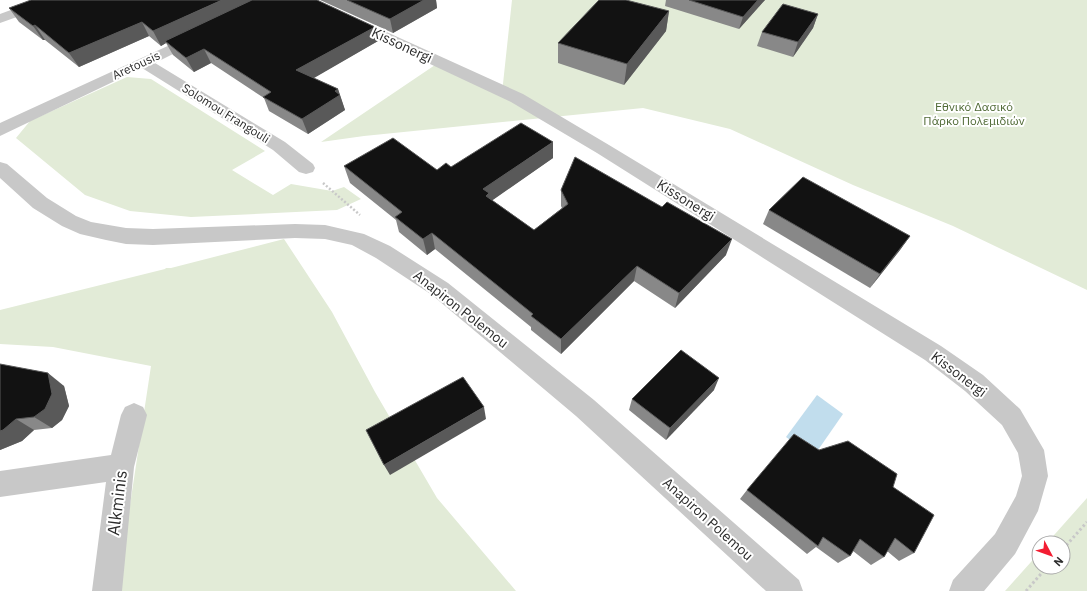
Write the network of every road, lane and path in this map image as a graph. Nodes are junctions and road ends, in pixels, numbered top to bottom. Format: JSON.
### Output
{"nodes":[{"id":1,"x":51,"y":0,"type":"edge"},
{"id":2,"x":305,"y":0,"type":"edge"},
{"id":3,"x":0,"y":19,"type":"edge"},
{"id":4,"x":208,"y":31,"type":"edge"},
{"id":5,"x":143,"y":62,"type":"junction"},
{"id":6,"x":0,"y":130,"type":"edge"},
{"id":7,"x":0,"y":168,"type":"edge"},
{"id":8,"x":306,"y":168,"type":"joint"},
{"id":9,"x":346,"y":237,"type":"junction"},
{"id":10,"x":134,"y":416,"type":"dead end"},
{"id":11,"x":120,"y":467,"type":"junction"},
{"id":12,"x":0,"y":484,"type":"edge"},
{"id":13,"x":1087,"y":522,"type":"edge"},
{"id":14,"x":1071,"y":540,"type":"edge"},
{"id":15,"x":1040,"y":575,"type":"edge"},
{"id":16,"x":107,"y":591,"type":"edge"},
{"id":17,"x":788,"y":591,"type":"edge"},
{"id":18,"x":964,"y":591,"type":"edge"},
{"id":19,"x":1026,"y":591,"type":"edge"}],
"edges":[{"from":1,"to":3,"type":"street"},
{"from":2,"to":18,"type":"street","name":"Kissonergi"},
{"from":4,"to":5,"type":"street","name":"Aretousis"},
{"from":5,"to":6,"type":"street","name":"Aretousis"},
{"from":5,"to":8,"type":"street","name":"Solomou Frangouli"},
{"from":7,"to":9,"type":"street","name":"Anapiron Polemou"},
{"from":8,"to":9,"type":"path"},
{"from":9,"to":17,"type":"street","name":"Anapiron Polemou"},
{"from":10,"to":11,"type":"street","name":"Alkminis"},
{"from":11,"to":12,"type":"street"},
{"from":11,"to":16,"type":"street","name":"Alkminis"},
{"from":13,"to":14,"type":"path"},
{"from":15,"to":19,"type":"path"}]}
